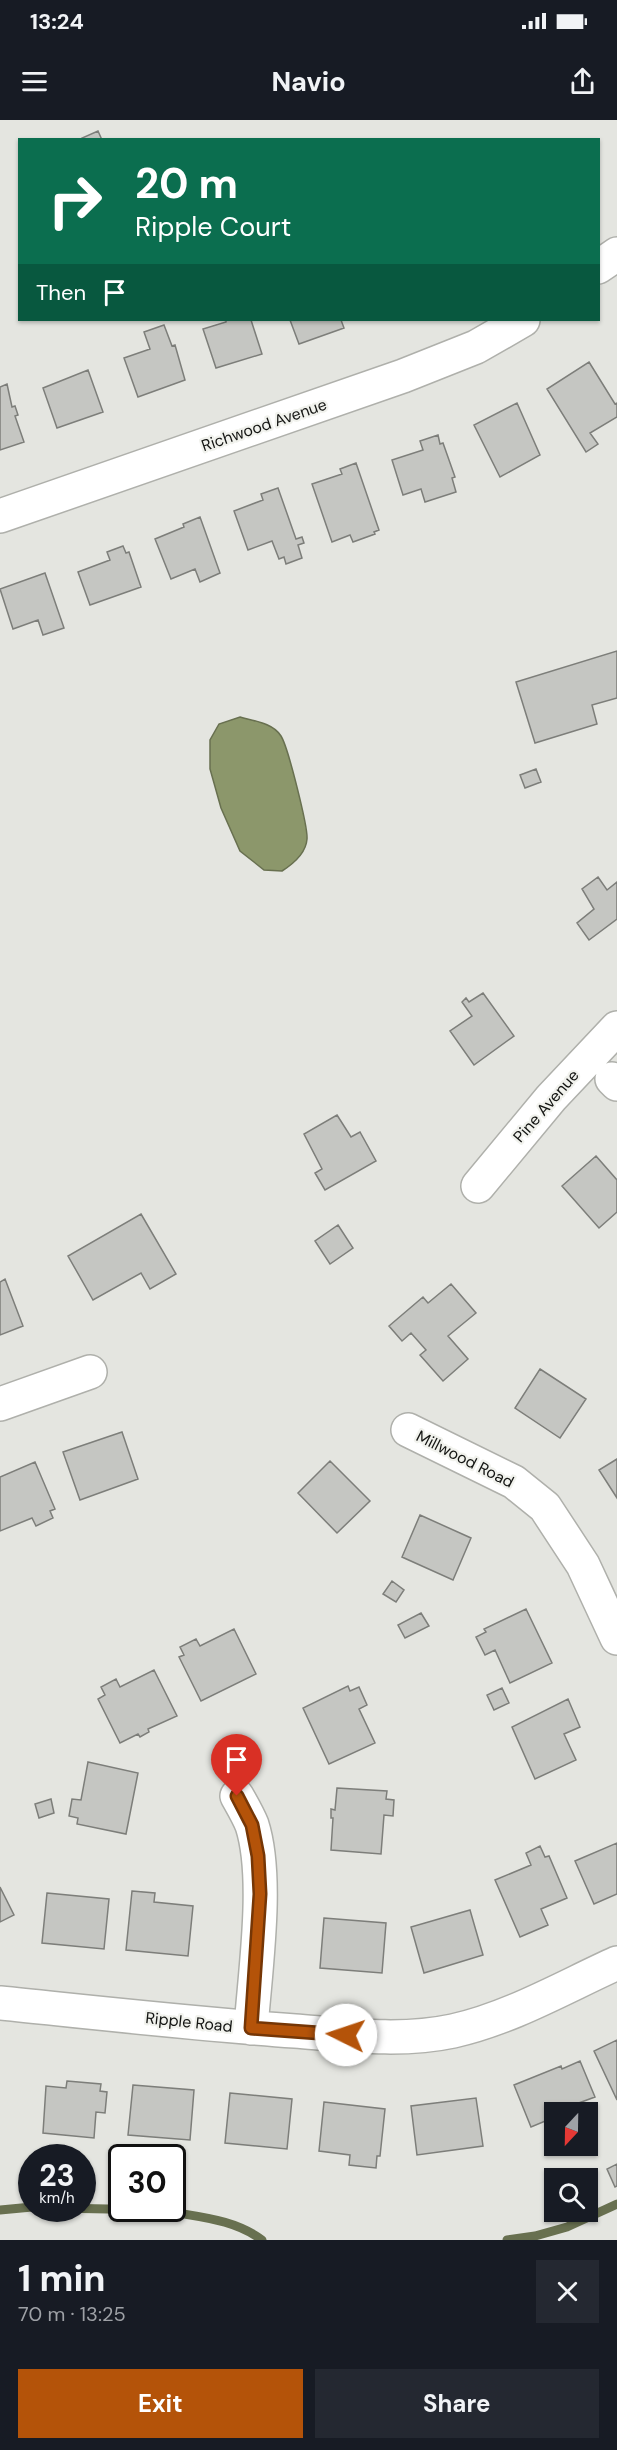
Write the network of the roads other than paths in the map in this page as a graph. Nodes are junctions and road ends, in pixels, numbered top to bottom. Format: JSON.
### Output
{"nodes":[{"id":1,"x":617,"y":254,"type":"edge"},
{"id":2,"x":600,"y":266,"type":"edge"},
{"id":3,"x":521,"y":321,"type":"edge"},
{"id":4,"x":0,"y":516,"type":"edge"},
{"id":5,"x":617,"y":1028,"type":"edge"},
{"id":6,"x":477,"y":1186,"type":"dead end"},
{"id":7,"x":90,"y":1372,"type":"dead end"},
{"id":8,"x":0,"y":1404,"type":"edge"},
{"id":9,"x":408,"y":1430,"type":"dead end"},
{"id":10,"x":617,"y":1638,"type":"edge"},
{"id":11,"x":237,"y":1796,"type":"dead end"},
{"id":12,"x":617,"y":1963,"type":"edge"},
{"id":13,"x":0,"y":2003,"type":"edge"},
{"id":14,"x":251,"y":2028,"type":"junction"}],
"edges":[{"from":1,"to":2,"type":"street"},
{"from":3,"to":4,"type":"street","name":"Richwood Avenue"},
{"from":5,"to":6,"type":"street","name":"Pine Avenue"},
{"from":7,"to":8,"type":"street"},
{"from":9,"to":10,"type":"street","name":"Millwood Road"},
{"from":11,"to":14,"type":"street"},
{"from":12,"to":14,"type":"street","name":"Ripple Road"},
{"from":13,"to":14,"type":"street","name":"Ripple Road"}]}
